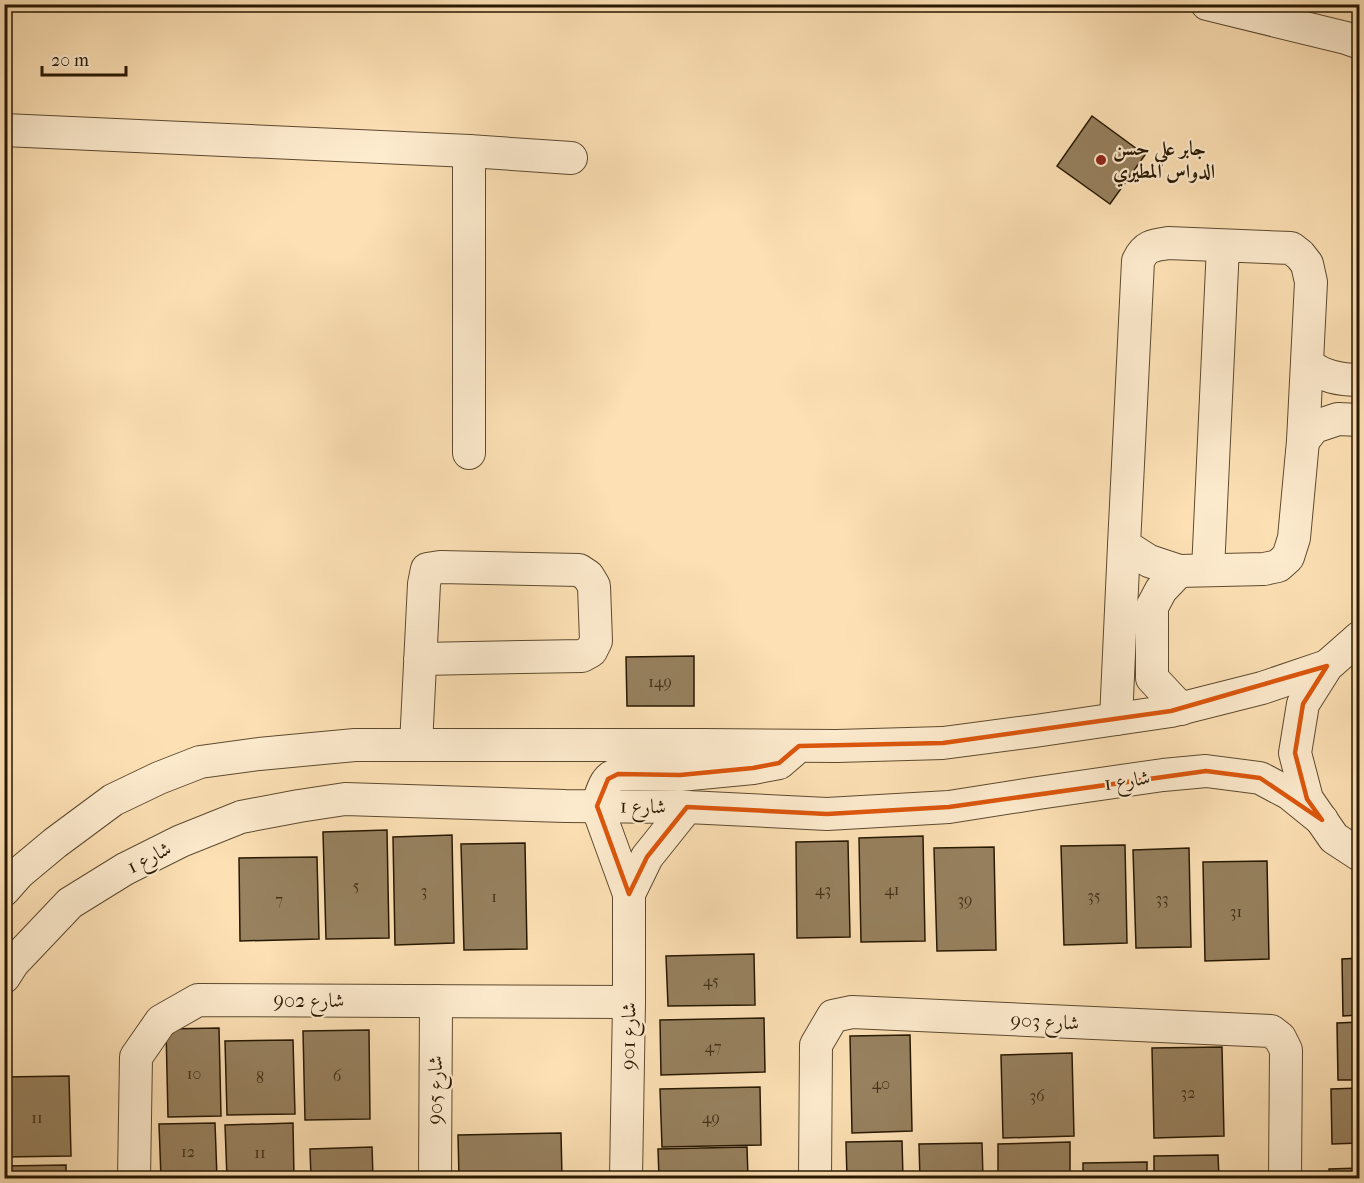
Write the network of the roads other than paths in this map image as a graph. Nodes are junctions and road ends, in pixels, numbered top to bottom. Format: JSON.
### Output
{"nodes":[{"id":1,"x":1207,"y":4,"type":"edge"},
{"id":2,"x":1359,"y":43,"type":"edge"},
{"id":3,"x":4,"y":130,"type":"edge"},
{"id":4,"x":469,"y":151,"type":"junction"},
{"id":5,"x":571,"y":158,"type":"dead end"},
{"id":6,"x":1222,"y":246,"type":"junction"},
{"id":7,"x":1308,"y":364,"type":"junction"},
{"id":8,"x":1359,"y":381,"type":"edge"},
{"id":9,"x":1359,"y":420,"type":"edge"},
{"id":10,"x":1303,"y":441,"type":"junction"},
{"id":11,"x":469,"y":453,"type":"dead end"},
{"id":12,"x":1124,"y":544,"type":"junction"},
{"id":13,"x":1194,"y":571,"type":"junction"},
{"id":14,"x":1359,"y":637,"type":"edge"},
{"id":15,"x":420,"y":659,"type":"junction"},
{"id":16,"x":1326,"y":666,"type":"junction"},
{"id":17,"x":1181,"y":709,"type":"junction"},
{"id":18,"x":1116,"y":719,"type":"junction"},
{"id":19,"x":416,"y":745,"type":"junction"},
{"id":20,"x":799,"y":746,"type":"junction"},
{"id":21,"x":597,"y":806,"type":"junction"},
{"id":22,"x":687,"y":807,"type":"junction"},
{"id":23,"x":1322,"y":820,"type":"junction"},
{"id":24,"x":1359,"y":855,"type":"edge"},
{"id":25,"x":4,"y":890,"type":"edge"},
{"id":26,"x":629,"y":894,"type":"junction"},
{"id":27,"x":4,"y":977,"type":"edge"},
{"id":28,"x":436,"y":1001,"type":"junction"},
{"id":29,"x":629,"y":1002,"type":"junction"},
{"id":30,"x":134,"y":1179,"type":"edge"},
{"id":31,"x":435,"y":1179,"type":"edge"},
{"id":32,"x":626,"y":1179,"type":"edge"},
{"id":33,"x":815,"y":1179,"type":"edge"},
{"id":34,"x":1285,"y":1179,"type":"edge"}],
"edges":[{"from":1,"to":2,"type":"street"},
{"from":3,"to":4,"type":"street"},
{"from":4,"to":5,"type":"street"},
{"from":4,"to":11,"type":"street"},
{"from":6,"to":7,"type":"street"},
{"from":6,"to":12,"type":"street"},
{"from":6,"to":13,"type":"street"},
{"from":7,"to":8,"type":"street"},
{"from":7,"to":10,"type":"street"},
{"from":9,"to":10,"type":"street"},
{"from":10,"to":13,"type":"street"},
{"from":12,"to":13,"type":"street"},
{"from":12,"to":18,"type":"street"},
{"from":13,"to":17,"type":"street"},
{"from":14,"to":16,"type":"street"},
{"from":15,"to":15,"type":"street"},
{"from":15,"to":19,"type":"street"},
{"from":16,"to":17,"type":"street"},
{"from":16,"to":23,"type":"street"},
{"from":17,"to":18,"type":"street"},
{"from":18,"to":20,"type":"street"},
{"from":19,"to":20,"type":"street"},
{"from":19,"to":25,"type":"street"},
{"from":20,"to":21,"type":"street"},
{"from":21,"to":22,"type":"street","name":"شارع 1"},
{"from":21,"to":26,"type":"street","name":"شارع 901"},
{"from":21,"to":27,"type":"street","name":"شارع 1"},
{"from":22,"to":23,"type":"street","name":"شارع 1"},
{"from":22,"to":26,"type":"street","name":"شارع 901"},
{"from":23,"to":24,"type":"street"},
{"from":26,"to":29,"type":"street","name":"شارع 901"},
{"from":28,"to":29,"type":"street","name":"شارع 902"},
{"from":28,"to":30,"type":"street","name":"شارع 902"},
{"from":28,"to":31,"type":"street","name":"شارع 905"},
{"from":29,"to":32,"type":"street","name":"شارع 901"},
{"from":33,"to":34,"type":"street","name":"شارع 903"}]}
